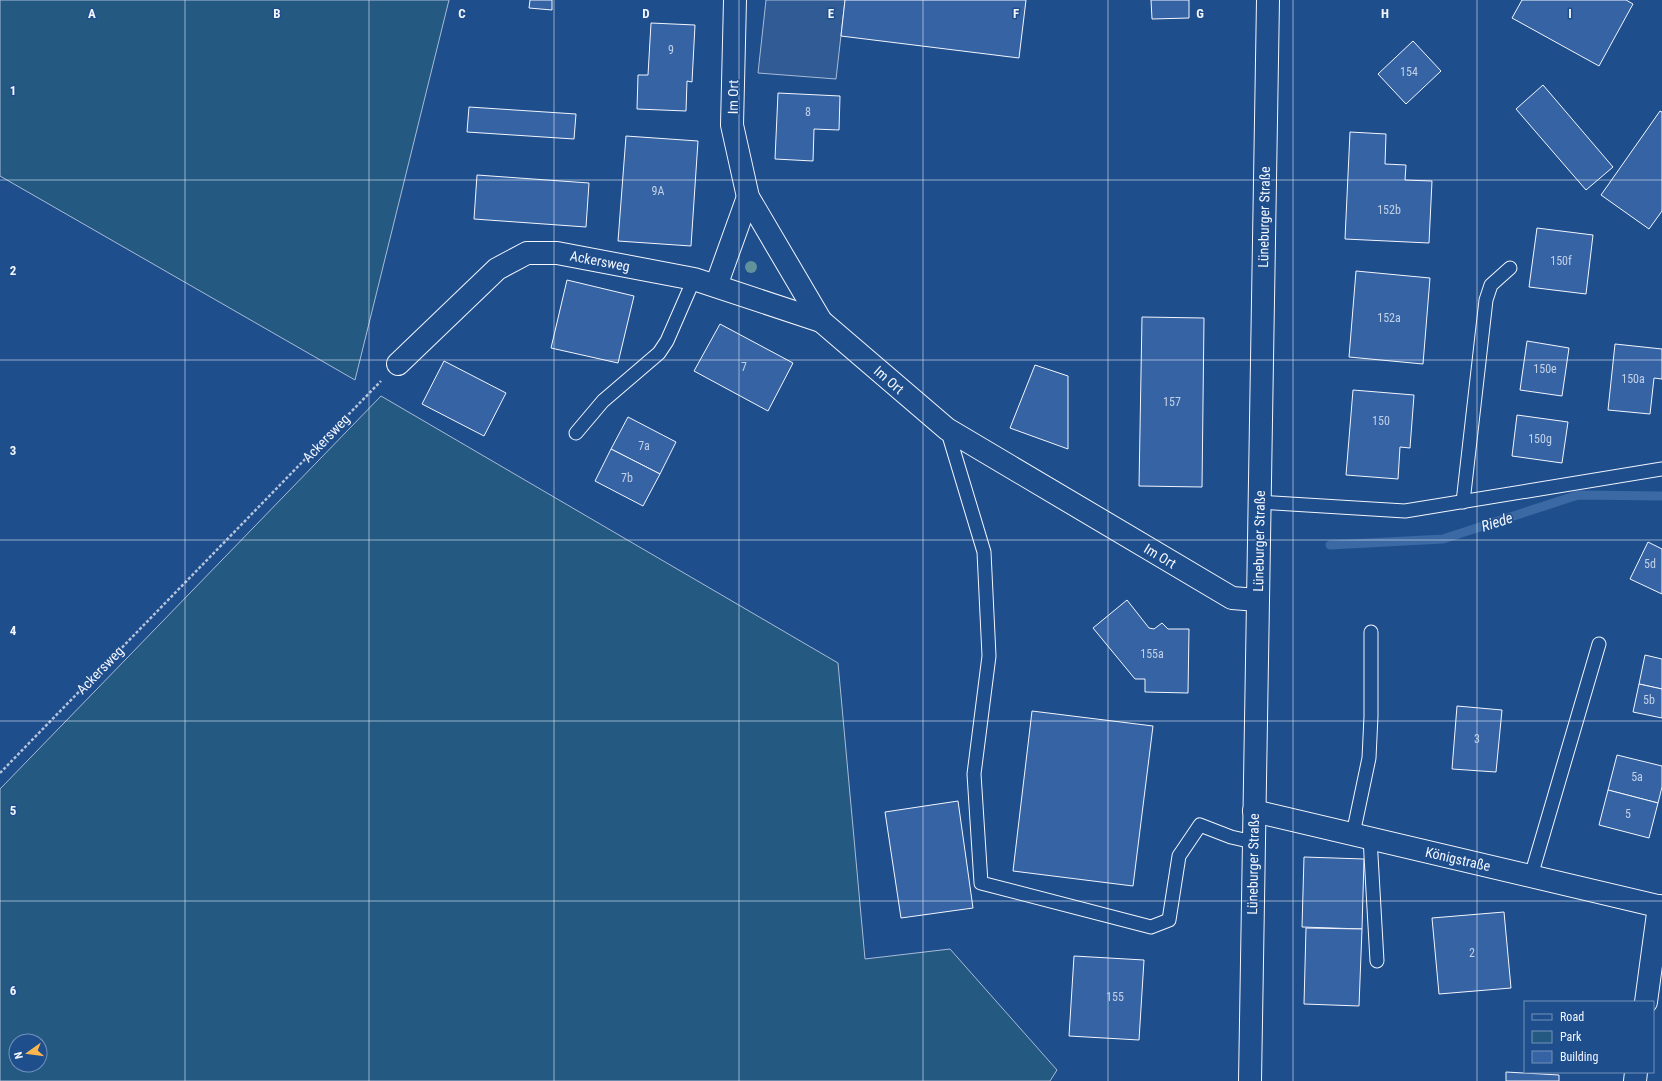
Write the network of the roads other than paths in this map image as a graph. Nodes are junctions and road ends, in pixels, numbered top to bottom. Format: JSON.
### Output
{"nodes":[{"id":1,"x":735,"y":0,"type":"edge"},
{"id":2,"x":1268,"y":0,"type":"edge"},
{"id":3,"x":748,"y":197,"type":"junction"},
{"id":4,"x":1510,"y":268,"type":"dead end"},
{"id":5,"x":694,"y":279,"type":"junction"},
{"id":6,"x":716,"y":286,"type":"junction"},
{"id":7,"x":821,"y":321,"type":"junction"},
{"id":8,"x":398,"y":364,"type":"road end"},
{"id":9,"x":947,"y":429,"type":"junction"},
{"id":10,"x":576,"y":433,"type":"dead end"},
{"id":11,"x":1662,"y":469,"type":"edge"},
{"id":12,"x":1259,"y":502,"type":"junction"},
{"id":13,"x":1463,"y":502,"type":"junction"},
{"id":14,"x":1258,"y":600,"type":"junction"},
{"id":15,"x":1371,"y":632,"type":"dead end"},
{"id":16,"x":1599,"y":644,"type":"dead end"},
{"id":17,"x":1254,"y":811,"type":"junction"},
{"id":18,"x":1361,"y":836,"type":"junction"},
{"id":19,"x":1253,"y":842,"type":"junction"},
{"id":20,"x":1531,"y":876,"type":"junction"},
{"id":21,"x":1661,"y":906,"type":"edge"},
{"id":22,"x":1377,"y":961,"type":"dead end"},
{"id":23,"x":1646,"y":1001,"type":"edge"},
{"id":24,"x":1250,"y":1081,"type":"edge"}],
"edges":[{"from":1,"to":3,"type":"street","name":"Im Ort"},
{"from":2,"to":12,"type":"street","name":"Lüneburger Straße"},
{"from":3,"to":6,"type":"street"},
{"from":3,"to":7,"type":"street","name":"Im Ort"},
{"from":4,"to":13,"type":"lane"},
{"from":5,"to":6,"type":"street","name":"Ackersweg"},
{"from":5,"to":8,"type":"street","name":"Ackersweg"},
{"from":5,"to":10,"type":"lane"},
{"from":6,"to":7,"type":"street","name":"Ackersweg"},
{"from":7,"to":9,"type":"street","name":"Im Ort"},
{"from":9,"to":14,"type":"street","name":"Im Ort"},
{"from":9,"to":19,"type":"lane"},
{"from":11,"to":13,"type":"lane"},
{"from":12,"to":13,"type":"lane"},
{"from":12,"to":14,"type":"street","name":"Lüneburger Straße"},
{"from":14,"to":17,"type":"street","name":"Lüneburger Straße"},
{"from":15,"to":18,"type":"lane"},
{"from":16,"to":20,"type":"lane"},
{"from":17,"to":18,"type":"street","name":"Königstraße"},
{"from":17,"to":19,"type":"street","name":"Lüneburger Straße"},
{"from":18,"to":20,"type":"street","name":"Königstraße"},
{"from":18,"to":22,"type":"lane"},
{"from":19,"to":24,"type":"street","name":"Lüneburger Straße"},
{"from":20,"to":21,"type":"street","name":"Königstraße"},
{"from":21,"to":23,"type":"street"}]}
